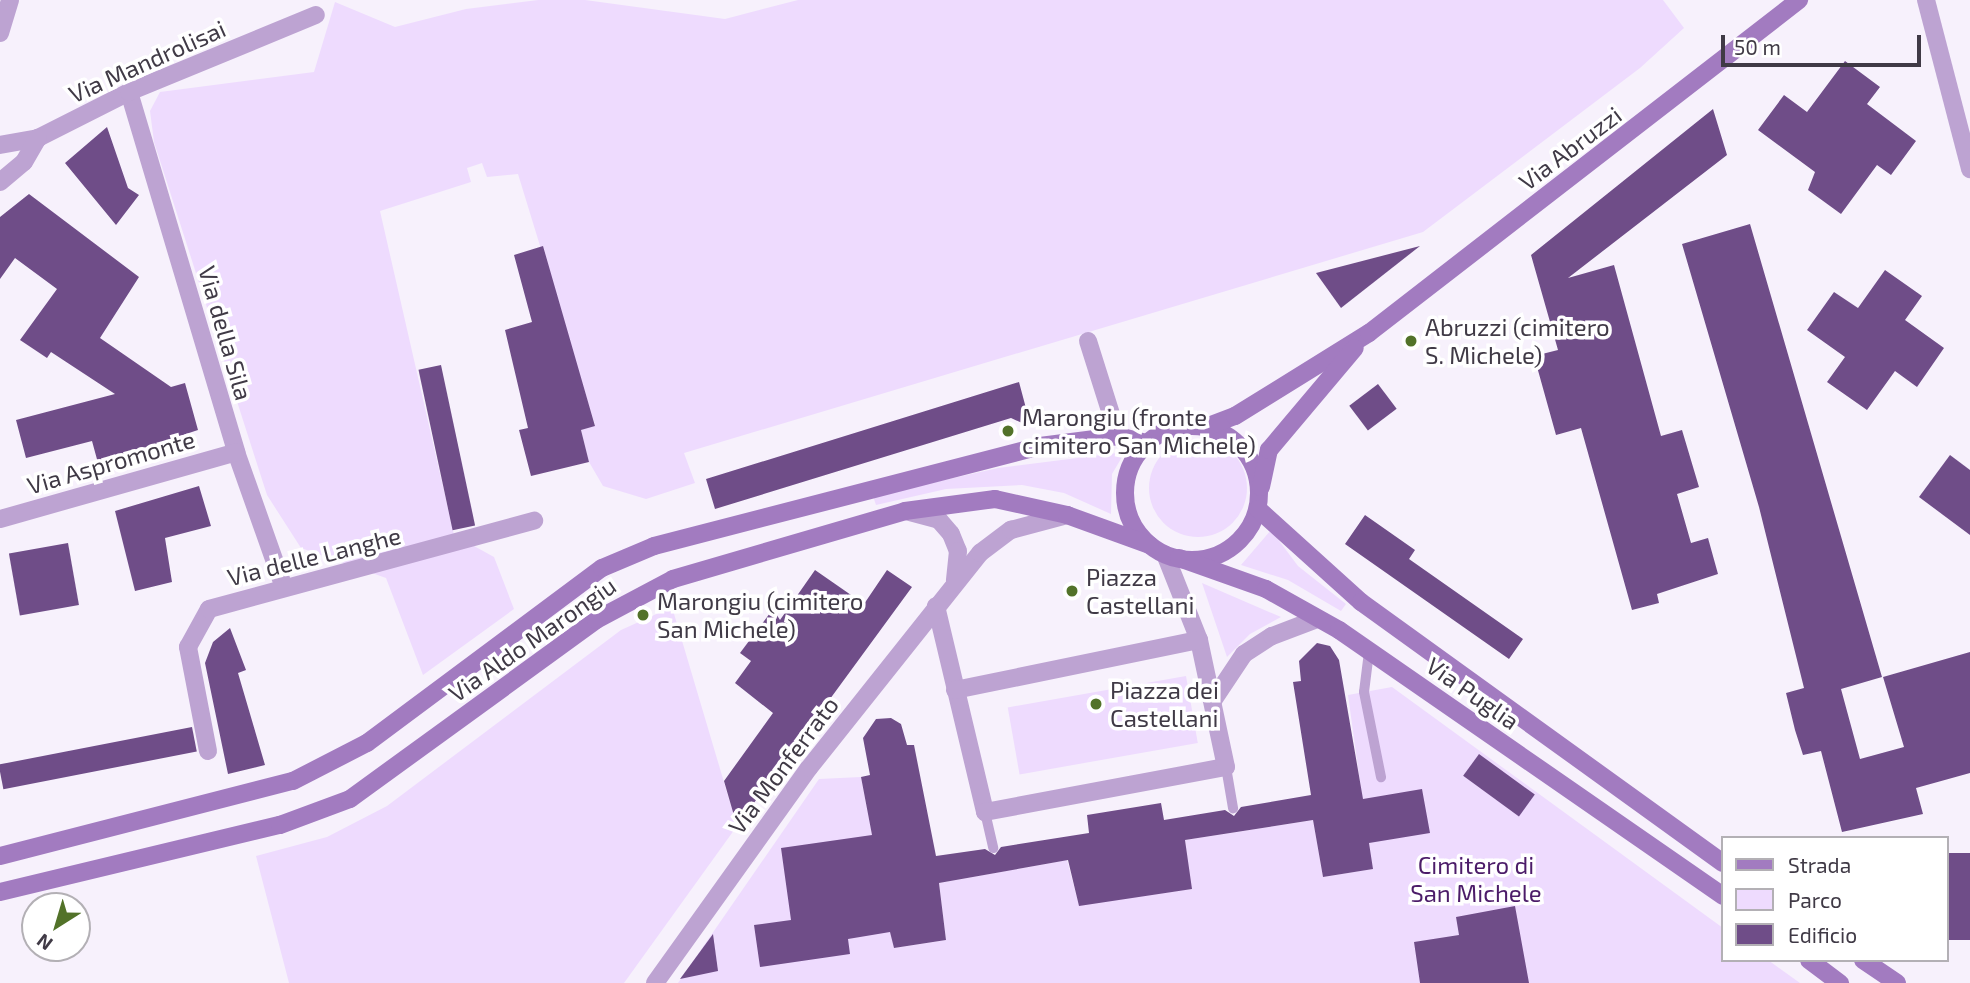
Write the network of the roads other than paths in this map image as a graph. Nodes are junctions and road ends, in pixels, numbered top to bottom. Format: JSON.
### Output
{"nodes":[{"id":1,"x":10,"y":0,"type":"edge"},
{"id":2,"x":1799,"y":0,"type":"edge"},
{"id":3,"x":1926,"y":0,"type":"edge"},
{"id":4,"x":316,"y":15,"type":"dead end"},
{"id":5,"x":0,"y":33,"type":"edge"},
{"id":6,"x":129,"y":92,"type":"junction"},
{"id":7,"x":38,"y":138,"type":"junction"},
{"id":8,"x":0,"y":145,"type":"edge"},
{"id":9,"x":1970,"y":169,"type":"edge"},
{"id":10,"x":0,"y":182,"type":"edge"},
{"id":11,"x":1369,"y":332,"type":"junction"},
{"id":12,"x":1088,"y":341,"type":"dead end"},
{"id":13,"x":1206,"y":427,"type":"junction"},
{"id":14,"x":1118,"y":436,"type":"junction"},
{"id":15,"x":1147,"y":443,"type":"junction"},
{"id":16,"x":236,"y":452,"type":"junction"},
{"id":17,"x":1259,"y":501,"type":"junction"},
{"id":18,"x":905,"y":511,"type":"junction"},
{"id":19,"x":1067,"y":515,"type":"junction"},
{"id":20,"x":0,"y":519,"type":"edge"},
{"id":21,"x":534,"y":521,"type":"dead end"},
{"id":22,"x":1165,"y":552,"type":"junction"},
{"id":23,"x":955,"y":581,"type":"junction"},
{"id":24,"x":284,"y":585,"type":"junction"},
{"id":25,"x":936,"y":606,"type":"junction"},
{"id":26,"x":1317,"y":619,"type":"junction"},
{"id":27,"x":1199,"y":640,"type":"junction"},
{"id":28,"x":1369,"y":652,"type":"junction"},
{"id":29,"x":955,"y":690,"type":"junction"},
{"id":30,"x":1214,"y":699,"type":"junction"},
{"id":31,"x":208,"y":751,"type":"dead end"},
{"id":32,"x":1226,"y":767,"type":"junction"},
{"id":33,"x":1381,"y":777,"type":"dead end"},
{"id":34,"x":1233,"y":808,"type":"dead end"},
{"id":35,"x":985,"y":812,"type":"junction"},
{"id":36,"x":993,"y":848,"type":"dead end"},
{"id":37,"x":0,"y":856,"type":"edge"},
{"id":38,"x":1722,"y":862,"type":"edge"},
{"id":39,"x":0,"y":891,"type":"edge"},
{"id":40,"x":1722,"y":895,"type":"edge"},
{"id":41,"x":1812,"y":962,"type":"edge"},
{"id":42,"x":1866,"y":962,"type":"edge"},
{"id":43,"x":655,"y":983,"type":"edge"},
{"id":44,"x":1840,"y":983,"type":"edge"},
{"id":45,"x":1897,"y":983,"type":"edge"}],
"edges":[{"from":1,"to":5,"type":"street"},
{"from":2,"to":11,"type":"street","name":"Via Abruzzi"},
{"from":3,"to":9,"type":"street"},
{"from":4,"to":6,"type":"street","name":"Via Mandrolisai"},
{"from":6,"to":7,"type":"street","name":"Via Mandrolisai"},
{"from":6,"to":16,"type":"street","name":"Via della Sila"},
{"from":7,"to":8,"type":"street","name":"Via Mandrolisai"},
{"from":7,"to":10,"type":"street","name":"Via Mandrolisai"},
{"from":11,"to":13,"type":"street","name":"Via Abruzzi"},
{"from":11,"to":17,"type":"street","name":"Via Abruzzi"},
{"from":12,"to":14,"type":"street"},
{"from":13,"to":15,"type":"street"},
{"from":13,"to":17,"type":"street"},
{"from":14,"to":15,"type":"street","name":"Via Aldo Marongiu"},
{"from":14,"to":37,"type":"street","name":"Via Aldo Marongiu"},
{"from":15,"to":22,"type":"street"},
{"from":16,"to":20,"type":"street","name":"Via Aspromonte"},
{"from":16,"to":24,"type":"street","name":"Via della Sila"},
{"from":17,"to":22,"type":"street"},
{"from":17,"to":38,"type":"street","name":"Via Puglia"},
{"from":18,"to":19,"type":"street","name":"Via Aldo Marongiu"},
{"from":18,"to":23,"type":"street"},
{"from":18,"to":39,"type":"street","name":"Via Aldo Marongiu"},
{"from":19,"to":22,"type":"street","name":"Via Aldo Marongiu"},
{"from":19,"to":23,"type":"street","name":"Via Monferrato"},
{"from":21,"to":24,"type":"street","name":"Via delle Langhe"},
{"from":22,"to":26,"type":"street","name":"Via Puglia"},
{"from":22,"to":27,"type":"street"},
{"from":23,"to":25,"type":"street","name":"Via Monferrato"},
{"from":24,"to":31,"type":"street","name":"Via delle Langhe"},
{"from":25,"to":29,"type":"street"},
{"from":25,"to":43,"type":"street","name":"Via Monferrato"},
{"from":26,"to":28,"type":"street","name":"Via Puglia"},
{"from":26,"to":30,"type":"street"},
{"from":27,"to":29,"type":"street"},
{"from":27,"to":30,"type":"street"},
{"from":28,"to":33,"type":"lane"},
{"from":28,"to":40,"type":"street","name":"Via Puglia"},
{"from":29,"to":35,"type":"street"},
{"from":30,"to":32,"type":"street"},
{"from":32,"to":34,"type":"lane"},
{"from":32,"to":35,"type":"street"},
{"from":35,"to":36,"type":"lane"},
{"from":41,"to":44,"type":"street"},
{"from":42,"to":45,"type":"street"}]}
